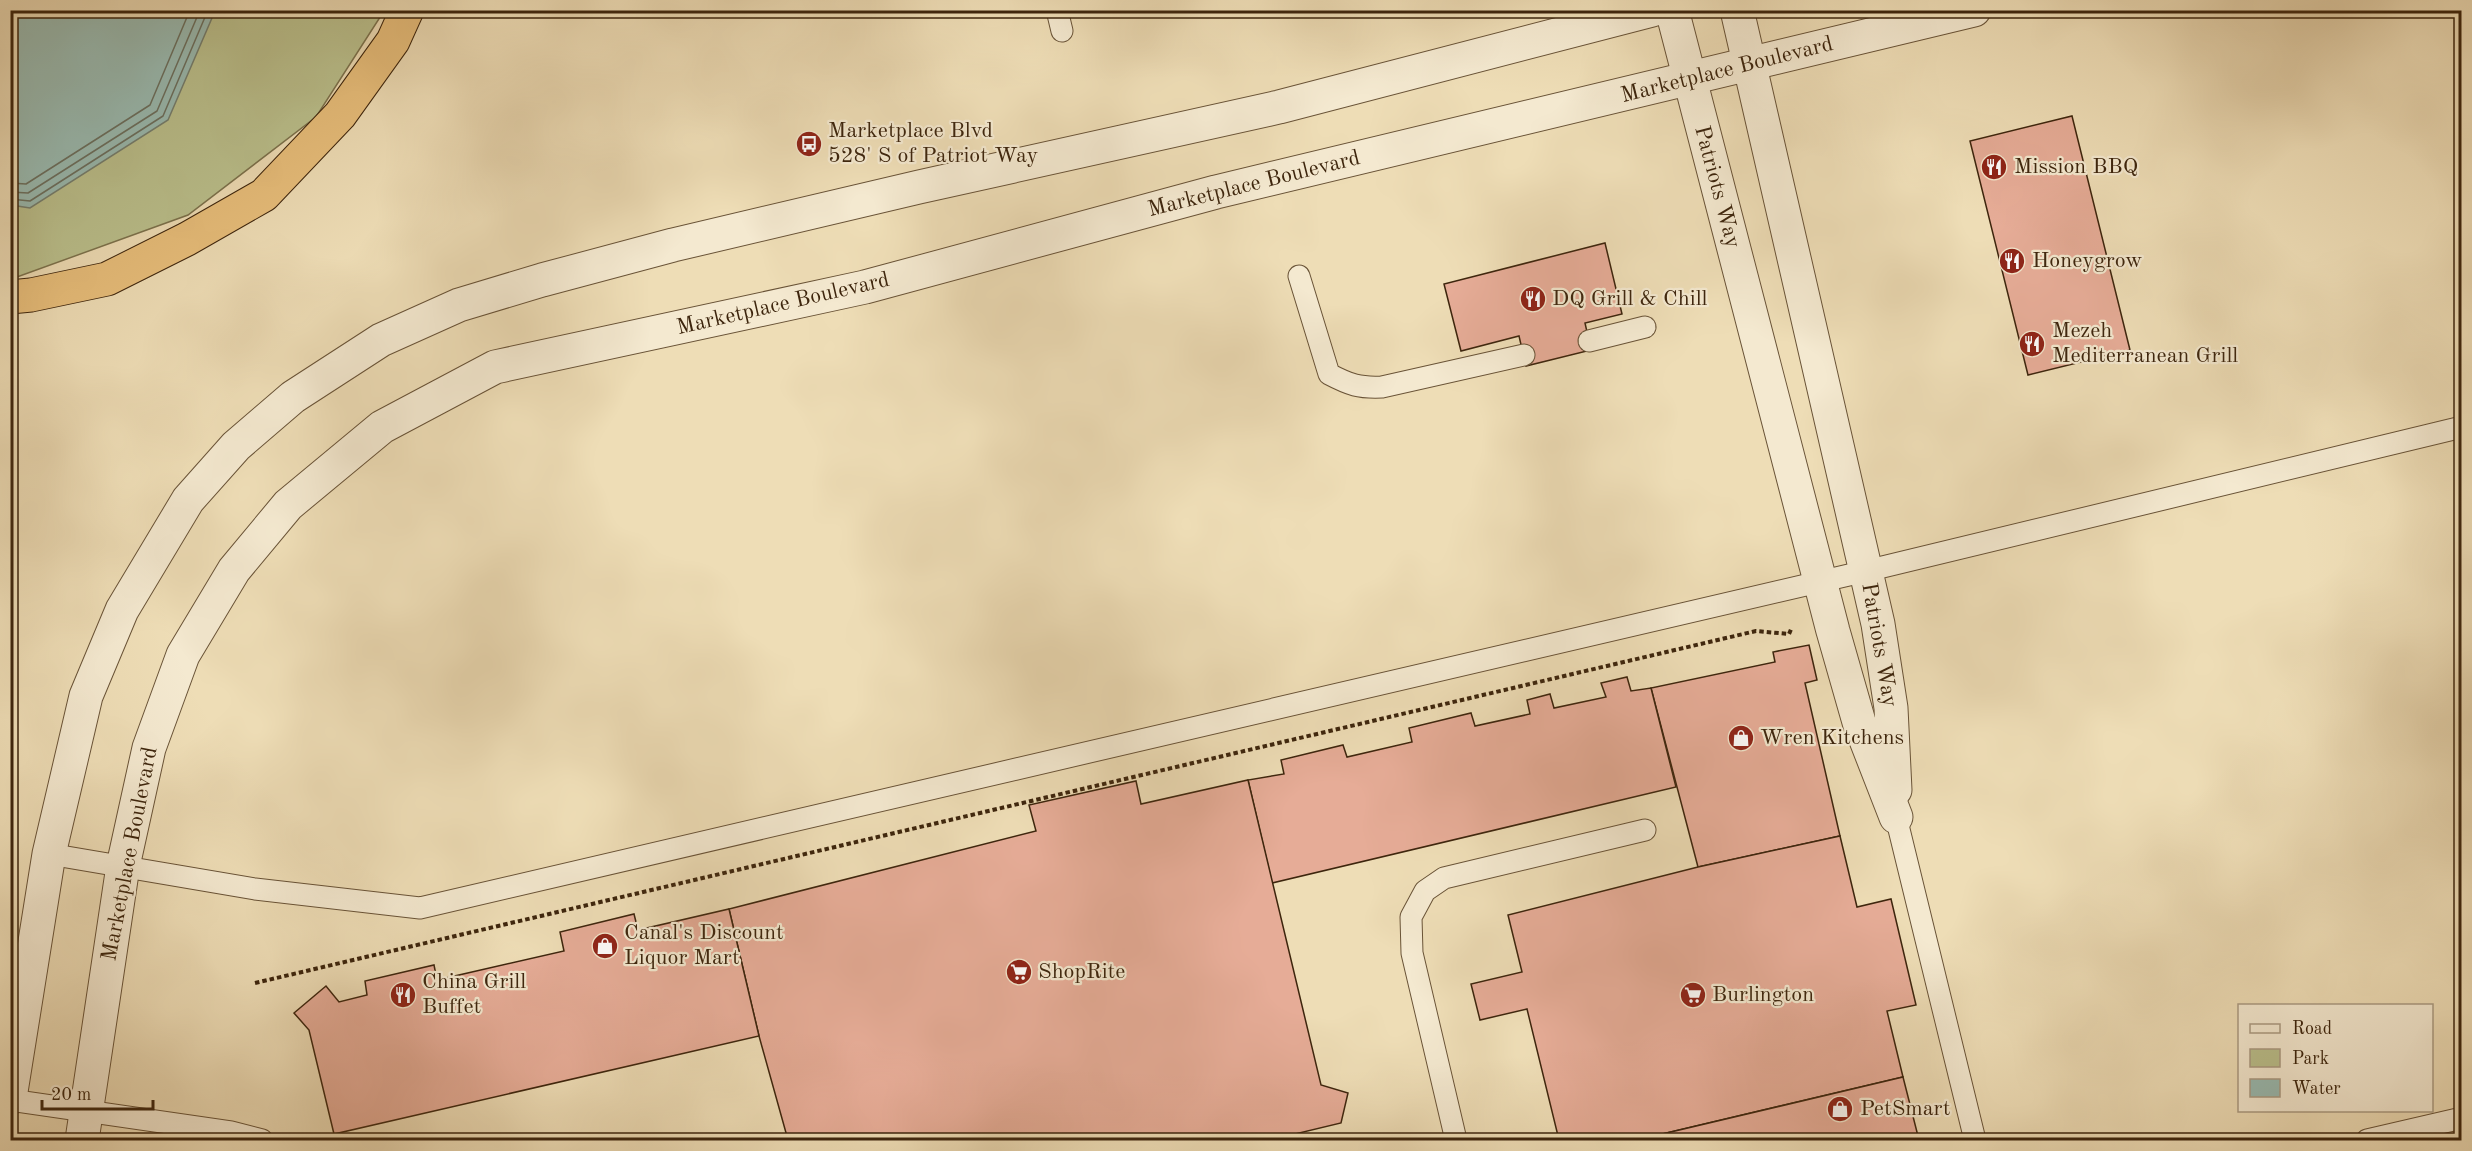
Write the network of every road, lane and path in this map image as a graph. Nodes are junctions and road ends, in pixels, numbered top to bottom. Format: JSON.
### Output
{"nodes":[{"id":1,"x":407,"y":10,"type":"edge"},
{"id":2,"x":1057,"y":10,"type":"edge"},
{"id":3,"x":1652,"y":10,"type":"edge"},
{"id":4,"x":1672,"y":10,"type":"edge"},
{"id":5,"x":1737,"y":10,"type":"edge"},
{"id":6,"x":1974,"y":10,"type":"edge"},
{"id":7,"x":1062,"y":31,"type":"dead end"},
{"id":8,"x":1751,"y":64,"type":"junction"},
{"id":9,"x":1689,"y":79,"type":"junction"},
{"id":10,"x":1299,"y":276,"type":"dead end"},
{"id":11,"x":10,"y":297,"type":"edge"},
{"id":12,"x":1645,"y":327,"type":"dead end"},
{"id":13,"x":1589,"y":341,"type":"dead end"},
{"id":14,"x":1524,"y":355,"type":"dead end"},
{"id":15,"x":2462,"y":427,"type":"edge"},
{"id":16,"x":1866,"y":571,"type":"junction"},
{"id":17,"x":1820,"y":581,"type":"junction"},
{"id":18,"x":1792,"y":627,"type":"dead end"},
{"id":19,"x":1896,"y":817,"type":"junction"},
{"id":20,"x":1645,"y":831,"type":"dead end"},
{"id":21,"x":49,"y":854,"type":"junction"},
{"id":22,"x":123,"y":866,"type":"junction"},
{"id":23,"x":255,"y":983,"type":"dead end"},
{"id":24,"x":10,"y":1099,"type":"edge"},
{"id":25,"x":2462,"y":1118,"type":"edge"},
{"id":26,"x":84,"y":1125,"type":"edge"},
{"id":27,"x":262,"y":1140,"type":"edge"},
{"id":28,"x":1456,"y":1140,"type":"edge"},
{"id":29,"x":1975,"y":1140,"type":"edge"},
{"id":30,"x":2367,"y":1140,"type":"edge"}],
"edges":[{"from":1,"to":11,"type":"highway"},
{"from":2,"to":7,"type":"lane"},
{"from":3,"to":21,"type":"street"},
{"from":4,"to":9,"type":"street","name":"Patriots Way"},
{"from":5,"to":8,"type":"street","name":"Patriots Way"},
{"from":6,"to":8,"type":"street","name":"Marketplace Boulevard"},
{"from":8,"to":9,"type":"street","name":"Marketplace Boulevard"},
{"from":8,"to":16,"type":"street","name":"Patriots Way"},
{"from":9,"to":17,"type":"street","name":"Patriots Way"},
{"from":9,"to":22,"type":"street","name":"Marketplace Boulevard"},
{"from":10,"to":14,"type":"lane"},
{"from":12,"to":13,"type":"lane"},
{"from":15,"to":16,"type":"lane"},
{"from":16,"to":17,"type":"lane"},
{"from":16,"to":19,"type":"street","name":"Patriots Way"},
{"from":17,"to":19,"type":"street","name":"Patriots Way"},
{"from":17,"to":22,"type":"lane"},
{"from":18,"to":23,"type":"path"},
{"from":19,"to":29,"type":"lane"},
{"from":20,"to":28,"type":"lane"},
{"from":21,"to":22,"type":"lane"},
{"from":21,"to":24,"type":"street"},
{"from":22,"to":26,"type":"street","name":"Marketplace Boulevard"},
{"from":24,"to":26,"type":"lane"},
{"from":25,"to":30,"type":"lane"},
{"from":26,"to":27,"type":"lane"}]}
